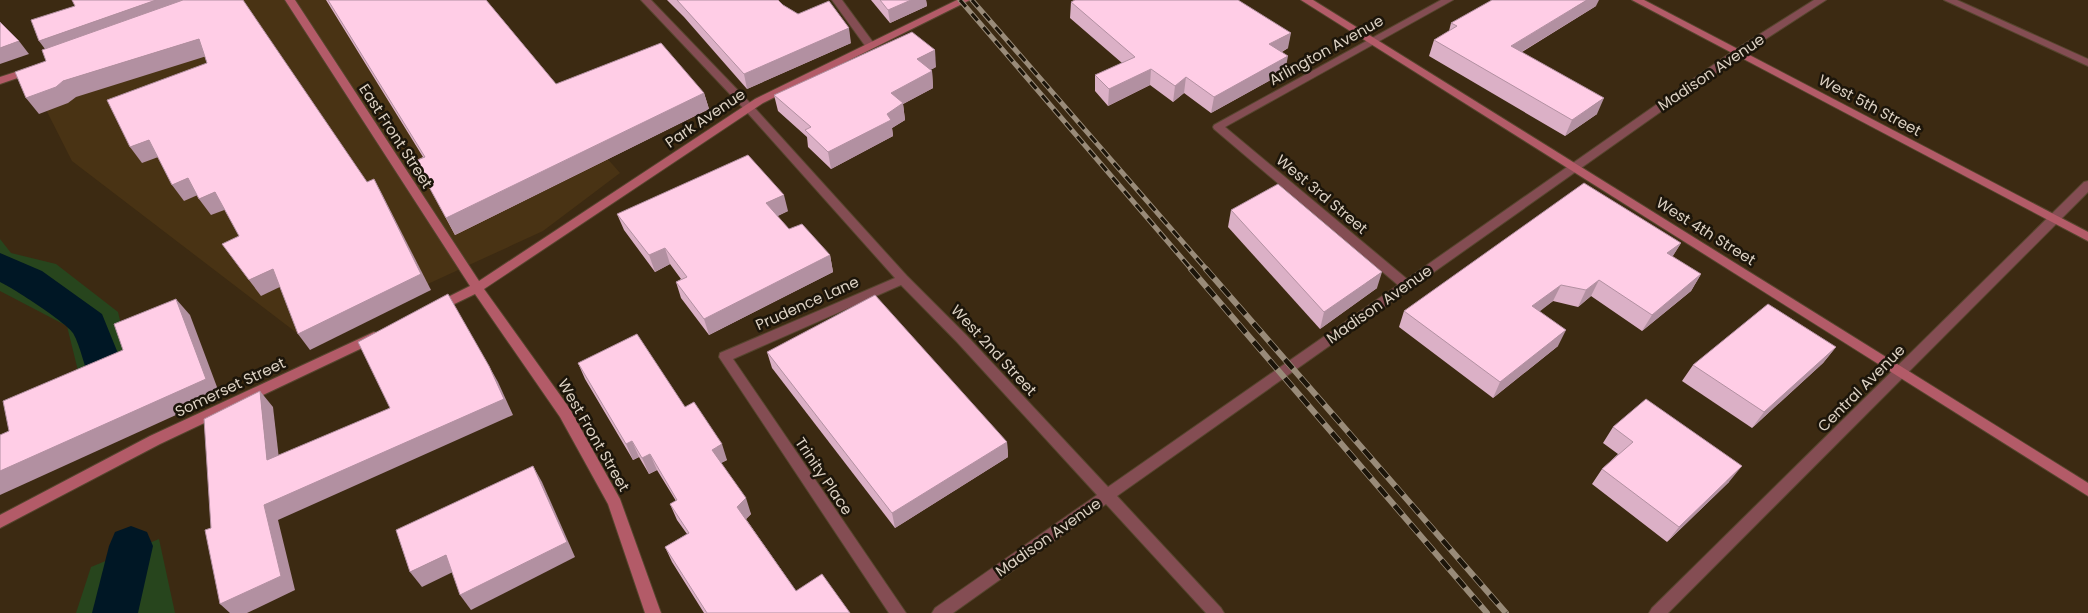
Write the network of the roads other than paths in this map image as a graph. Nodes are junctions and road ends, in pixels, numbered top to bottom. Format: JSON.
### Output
{"nodes":[{"id":1,"x":290,"y":0,"type":"edge"},
{"id":2,"x":646,"y":0,"type":"edge"},
{"id":3,"x":837,"y":0,"type":"edge"},
{"id":4,"x":965,"y":0,"type":"edge"},
{"id":5,"x":1306,"y":0,"type":"edge"},
{"id":6,"x":1448,"y":0,"type":"edge"},
{"id":7,"x":1637,"y":0,"type":"edge"},
{"id":8,"x":1821,"y":0,"type":"edge"},
{"id":9,"x":1949,"y":0,"type":"edge"},
{"id":10,"x":1372,"y":41,"type":"junction"},
{"id":11,"x":870,"y":45,"type":"junction"},
{"id":12,"x":1737,"y":52,"type":"junction"},
{"id":13,"x":2088,"y":63,"type":"edge"},
{"id":14,"x":37,"y":68,"type":"edge"},
{"id":15,"x":0,"y":81,"type":"edge"},
{"id":16,"x":749,"y":108,"type":"junction"},
{"id":17,"x":1218,"y":126,"type":"joint"},
{"id":18,"x":1574,"y":168,"type":"junction"},
{"id":19,"x":2088,"y":185,"type":"edge"},
{"id":20,"x":2054,"y":220,"type":"junction"},
{"id":21,"x":2088,"y":237,"type":"edge"},
{"id":22,"x":903,"y":279,"type":"junction"},
{"id":23,"x":1406,"y":285,"type":"junction"},
{"id":24,"x":477,"y":288,"type":"junction"},
{"id":25,"x":424,"y":314,"type":"edge"},
{"id":26,"x":388,"y":330,"type":"edge"},
{"id":27,"x":725,"y":357,"type":"joint"},
{"id":28,"x":1900,"y":372,"type":"junction"},
{"id":29,"x":2088,"y":490,"type":"edge"},
{"id":30,"x":1107,"y":496,"type":"junction"},
{"id":31,"x":0,"y":522,"type":"edge"},
{"id":32,"x":653,"y":613,"type":"edge"},
{"id":33,"x":898,"y":613,"type":"edge"},
{"id":34,"x":940,"y":613,"type":"edge"},
{"id":35,"x":1216,"y":613,"type":"edge"},
{"id":36,"x":1657,"y":613,"type":"edge"}],
"edges":[{"from":1,"to":24,"type":"main road","name":"East Front Street"},
{"from":2,"to":16,"type":"street","name":"West 2nd Street"},
{"from":3,"to":11,"type":"street"},
{"from":4,"to":11,"type":"main road","name":"Park Avenue"},
{"from":5,"to":10,"type":"main road","name":"West 4th Street"},
{"from":6,"to":10,"type":"street","name":"Arlington Avenue"},
{"from":7,"to":12,"type":"main road","name":"West 5th Street"},
{"from":8,"to":12,"type":"street","name":"Madison Avenue"},
{"from":9,"to":13,"type":"street"},
{"from":10,"to":17,"type":"street","name":"Arlington Avenue"},
{"from":10,"to":18,"type":"main road","name":"West 4th Street"},
{"from":11,"to":16,"type":"main road","name":"Park Avenue"},
{"from":12,"to":18,"type":"street","name":"Madison Avenue"},
{"from":12,"to":20,"type":"main road","name":"West 5th Street"},
{"from":14,"to":15,"type":"main road"},
{"from":16,"to":22,"type":"street","name":"West 2nd Street"},
{"from":16,"to":24,"type":"main road","name":"Park Avenue"},
{"from":17,"to":23,"type":"street","name":"West 3rd Street"},
{"from":18,"to":23,"type":"street","name":"Madison Avenue"},
{"from":18,"to":28,"type":"main road","name":"West 4th Street"},
{"from":19,"to":20,"type":"street","name":"Central Avenue"},
{"from":20,"to":21,"type":"main road","name":"West 5th Street"},
{"from":20,"to":28,"type":"street","name":"Central Avenue"},
{"from":22,"to":27,"type":"street","name":"Prudence Lane"},
{"from":22,"to":30,"type":"street","name":"West 2nd Street"},
{"from":23,"to":30,"type":"street","name":"Madison Avenue"},
{"from":24,"to":25,"type":"main road"},
{"from":24,"to":32,"type":"main road","name":"West Front Street"},
{"from":26,"to":31,"type":"main road","name":"Somerset Street"},
{"from":27,"to":33,"type":"street","name":"Trinity Place"},
{"from":28,"to":29,"type":"main road","name":"West 4th Street"},
{"from":28,"to":36,"type":"street","name":"Central Avenue"},
{"from":30,"to":34,"type":"street","name":"Madison Avenue"},
{"from":30,"to":35,"type":"street","name":"West 2nd Street"}]}
